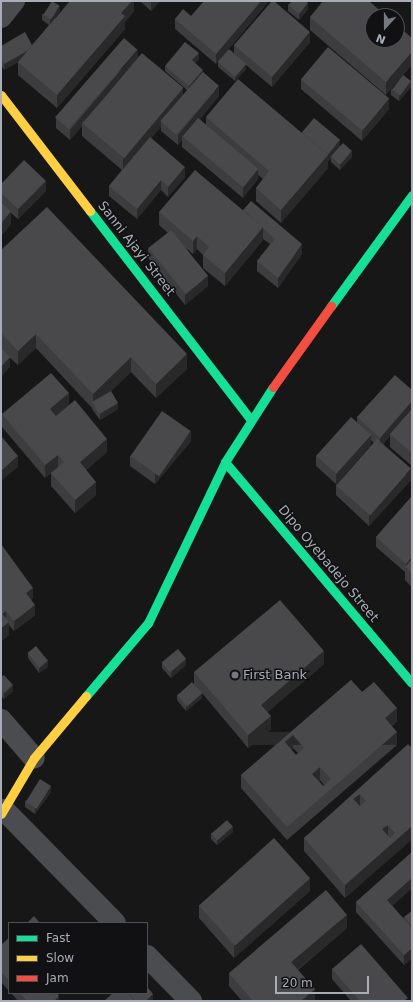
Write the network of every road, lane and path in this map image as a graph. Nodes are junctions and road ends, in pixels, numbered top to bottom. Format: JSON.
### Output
{"nodes":[{"id":1,"x":14,"y":1,"type":"edge"},
{"id":2,"x":1,"y":16,"type":"edge"},
{"id":3,"x":1,"y":95,"type":"edge"},
{"id":4,"x":412,"y":195,"type":"edge"},
{"id":5,"x":250,"y":419,"type":"junction"},
{"id":6,"x":225,"y":462,"type":"junction"},
{"id":7,"x":412,"y":683,"type":"edge"},
{"id":8,"x":1,"y":720,"type":"edge"},
{"id":9,"x":34,"y":758,"type":"junction"},
{"id":10,"x":3,"y":812,"type":"edge"},
{"id":11,"x":114,"y":922,"type":"edge"},
{"id":12,"x":148,"y":957,"type":"edge"},
{"id":13,"x":191,"y":1001,"type":"edge"}],
"edges":[{"from":1,"to":2,"type":"street"},
{"from":3,"to":5,"type":"main road","name":"Sanni Ajayi Street"},
{"from":4,"to":5,"type":"main road"},
{"from":5,"to":6,"type":"main road"},
{"from":6,"to":7,"type":"main road","name":"Dipo Oyebadejo Street"},
{"from":6,"to":9,"type":"main road"},
{"from":8,"to":9,"type":"street"},
{"from":9,"to":10,"type":"main road"},
{"from":10,"to":11,"type":"street"},
{"from":12,"to":13,"type":"street"}]}
